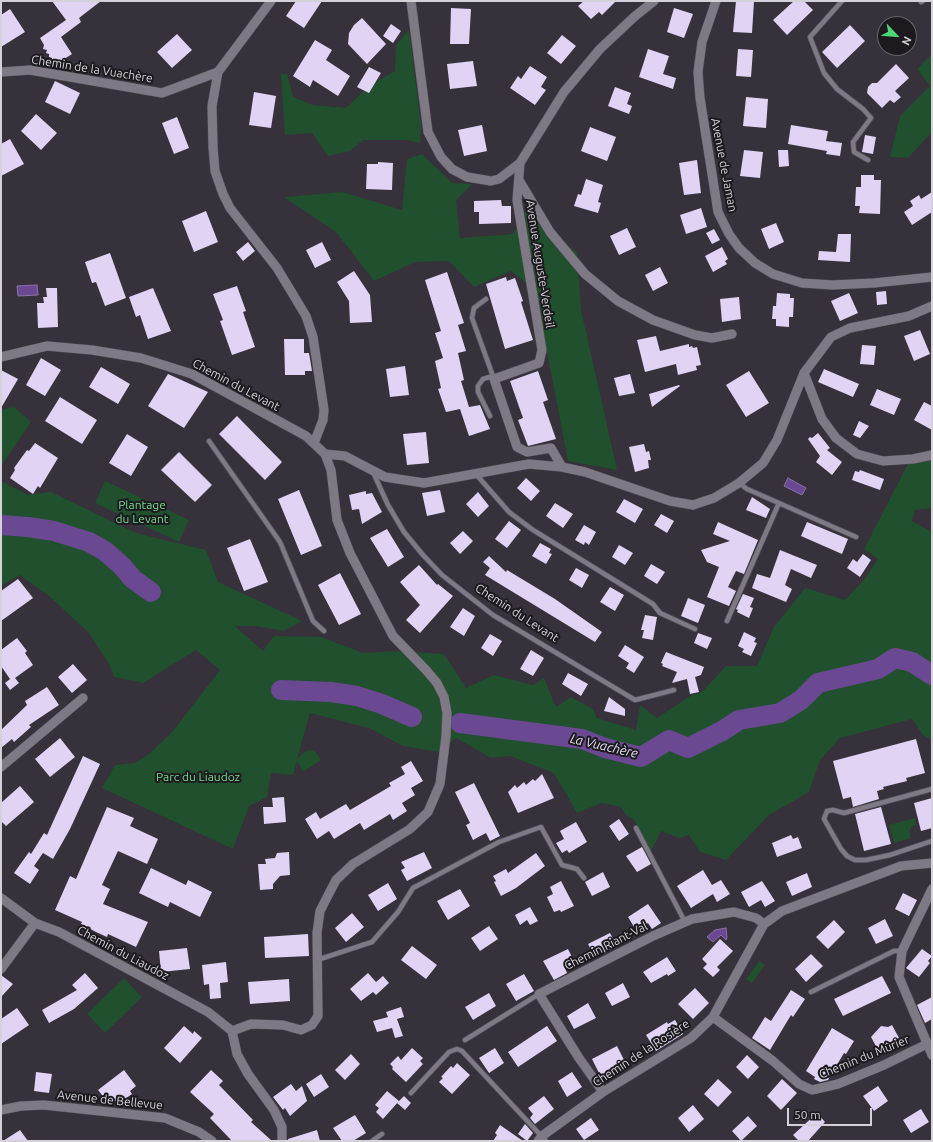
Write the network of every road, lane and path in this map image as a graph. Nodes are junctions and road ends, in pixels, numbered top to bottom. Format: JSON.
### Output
{"nodes":[{"id":1,"x":272,"y":1,"type":"edge"},
{"id":2,"x":412,"y":1,"type":"edge"},
{"id":3,"x":654,"y":1,"type":"edge"},
{"id":4,"x":716,"y":1,"type":"edge"},
{"id":5,"x":842,"y":1,"type":"edge"},
{"id":6,"x":1,"y":72,"type":"edge"},
{"id":7,"x":218,"y":72,"type":"junction"},
{"id":8,"x":868,"y":160,"type":"dead end"},
{"id":9,"x":520,"y":163,"type":"junction"},
{"id":10,"x":508,"y":172,"type":"junction"},
{"id":11,"x":519,"y":180,"type":"junction"},
{"id":12,"x":932,"y":277,"type":"edge"},
{"id":13,"x":486,"y":298,"type":"dead end"},
{"id":14,"x":932,"y":306,"type":"edge"},
{"id":15,"x":732,"y":334,"type":"dead end"},
{"id":16,"x":1,"y":357,"type":"edge"},
{"id":17,"x":804,"y":373,"type":"junction"},
{"id":18,"x":494,"y":377,"type":"junction"},
{"id":19,"x":490,"y":416,"type":"dead end"},
{"id":20,"x":209,"y":441,"type":"dead end"},
{"id":21,"x":314,"y":442,"type":"junction"},
{"id":22,"x":325,"y":454,"type":"junction"},
{"id":23,"x":932,"y":455,"type":"edge"},
{"id":24,"x":562,"y":467,"type":"junction"},
{"id":25,"x":372,"y":471,"type":"junction"},
{"id":26,"x":475,"y":473,"type":"junction"},
{"id":27,"x":739,"y":483,"type":"junction"},
{"id":28,"x":779,"y":503,"type":"junction"},
{"id":29,"x":856,"y":536,"type":"dead end"},
{"id":30,"x":727,"y":621,"type":"dead end"},
{"id":31,"x":695,"y":630,"type":"dead end"},
{"id":32,"x":324,"y":631,"type":"dead end"},
{"id":33,"x":674,"y":690,"type":"dead end"},
{"id":34,"x":83,"y":698,"type":"dead end"},
{"id":35,"x":1,"y":767,"type":"edge"},
{"id":36,"x":932,"y":790,"type":"edge"},
{"id":37,"x":636,"y":828,"type":"dead end"},
{"id":38,"x":932,"y":840,"type":"edge"},
{"id":39,"x":932,"y":863,"type":"edge"},
{"id":40,"x":584,"y":878,"type":"dead end"},
{"id":41,"x":932,"y":889,"type":"edge"},
{"id":42,"x":1,"y":898,"type":"edge"},
{"id":43,"x":685,"y":922,"type":"junction"},
{"id":44,"x":35,"y":924,"type":"junction"},
{"id":45,"x":764,"y":924,"type":"junction"},
{"id":46,"x":22,"y":942,"type":"junction"},
{"id":47,"x":902,"y":951,"type":"junction"},
{"id":48,"x":1,"y":959,"type":"edge"},
{"id":49,"x":318,"y":960,"type":"junction"},
{"id":50,"x":1,"y":969,"type":"edge"},
{"id":51,"x":812,"y":992,"type":"dead end"},
{"id":52,"x":539,"y":994,"type":"junction"},
{"id":53,"x":713,"y":1017,"type":"junction"},
{"id":54,"x":232,"y":1031,"type":"junction"},
{"id":55,"x":465,"y":1040,"type":"dead end"},
{"id":56,"x":927,"y":1044,"type":"junction"},
{"id":57,"x":932,"y":1056,"type":"edge"},
{"id":58,"x":603,"y":1092,"type":"junction"},
{"id":59,"x":411,"y":1093,"type":"dead end"},
{"id":60,"x":1,"y":1110,"type":"edge"},
{"id":61,"x":382,"y":1134,"type":"dead end"},
{"id":62,"x":542,"y":1139,"type":"edge"},
{"id":63,"x":212,"y":1141,"type":"edge"},
{"id":64,"x":282,"y":1141,"type":"edge"},
{"id":65,"x":372,"y":1141,"type":"edge"}],
"edges":[{"from":1,"to":7,"type":"street"},
{"from":2,"to":10,"type":"street"},
{"from":3,"to":9,"type":"street"},
{"from":4,"to":12,"type":"street","name":"Avenue de Jaman"},
{"from":5,"to":8,"type":"lane"},
{"from":6,"to":7,"type":"street","name":"Chemin de la Vuachère"},
{"from":7,"to":21,"type":"street"},
{"from":9,"to":10,"type":"street"},
{"from":9,"to":11,"type":"street"},
{"from":10,"to":11,"type":"street"},
{"from":11,"to":15,"type":"street"},
{"from":11,"to":18,"type":"street","name":"Avenue Auguste-Verdeil"},
{"from":13,"to":18,"type":"lane"},
{"from":14,"to":17,"type":"street"},
{"from":16,"to":21,"type":"street","name":"Chemin du Levant"},
{"from":17,"to":23,"type":"street"},
{"from":17,"to":27,"type":"street"},
{"from":18,"to":19,"type":"lane","name":"Avenue Auguste-Verdeil"},
{"from":18,"to":24,"type":"street"},
{"from":20,"to":32,"type":"lane"},
{"from":21,"to":22,"type":"street"},
{"from":22,"to":25,"type":"street"},
{"from":22,"to":49,"type":"street"},
{"from":24,"to":26,"type":"street"},
{"from":24,"to":27,"type":"street"},
{"from":25,"to":26,"type":"street"},
{"from":25,"to":33,"type":"lane","name":"Chemin du Levant"},
{"from":26,"to":31,"type":"lane"},
{"from":27,"to":28,"type":"lane"},
{"from":28,"to":29,"type":"lane"},
{"from":28,"to":30,"type":"lane"},
{"from":34,"to":35,"type":"street"},
{"from":36,"to":38,"type":"lane"},
{"from":37,"to":43,"type":"lane"},
{"from":39,"to":45,"type":"street","name":"Chemin de la Rosière"},
{"from":40,"to":49,"type":"lane"},
{"from":41,"to":47,"type":"street"},
{"from":42,"to":44,"type":"street","name":"Chemin du Liaudoz"},
{"from":43,"to":45,"type":"street","name":"Chemin Riant-Val"},
{"from":43,"to":52,"type":"street","name":"Chemin Riant-Val"},
{"from":44,"to":46,"type":"street"},
{"from":44,"to":54,"type":"street","name":"Chemin du Liaudoz"},
{"from":45,"to":53,"type":"street","name":"Chemin de la Rosière"},
{"from":46,"to":48,"type":"street"},
{"from":46,"to":50,"type":"street"},
{"from":47,"to":51,"type":"lane"},
{"from":47,"to":56,"type":"street"},
{"from":49,"to":54,"type":"street"},
{"from":52,"to":55,"type":"lane","name":"Chemin Riant-Val"},
{"from":52,"to":58,"type":"street"},
{"from":53,"to":56,"type":"street","name":"Chemin du Mûrier"},
{"from":53,"to":58,"type":"street","name":"Chemin de la Rosière"},
{"from":54,"to":64,"type":"street"},
{"from":56,"to":57,"type":"street"},
{"from":58,"to":62,"type":"street","name":"Chemin de la Rosière"},
{"from":59,"to":62,"type":"lane","name":"Chemin de la Rosière"},
{"from":60,"to":63,"type":"street","name":"Avenue de Bellevue"},
{"from":61,"to":65,"type":"lane"}]}
